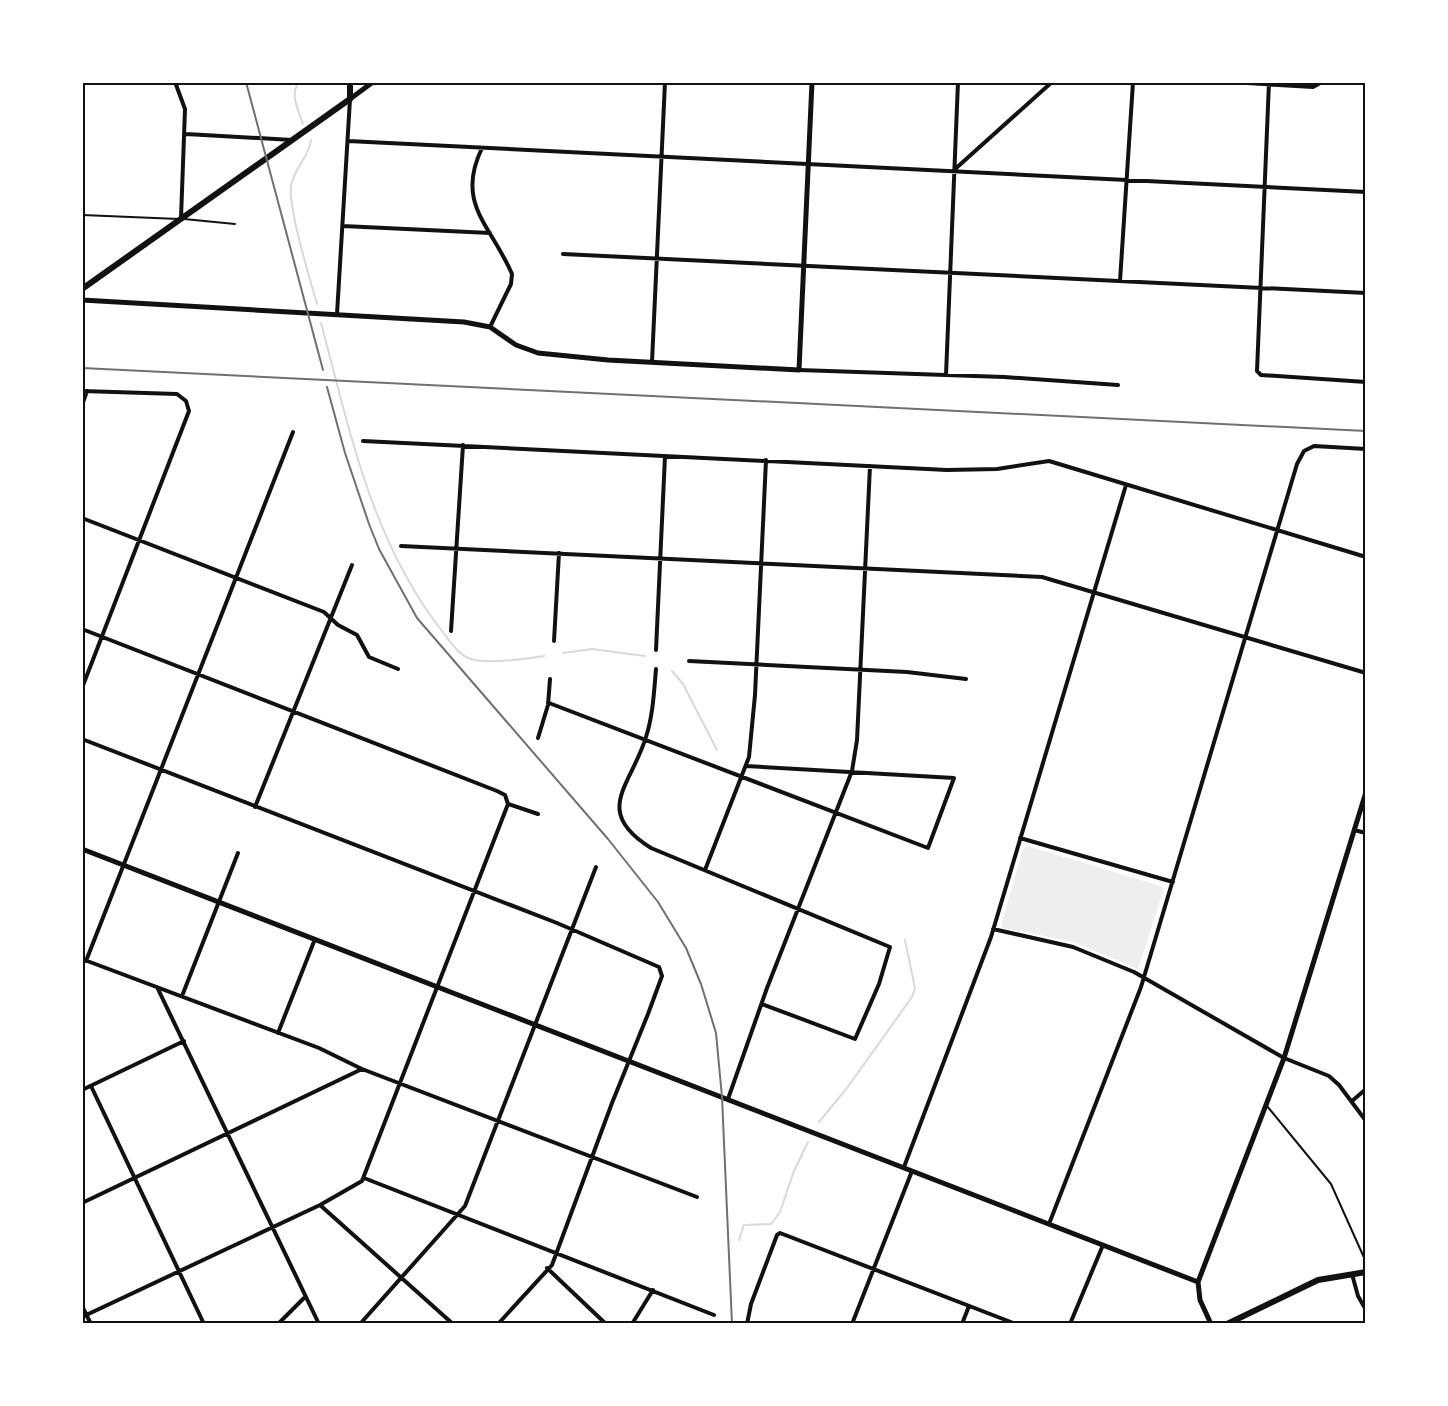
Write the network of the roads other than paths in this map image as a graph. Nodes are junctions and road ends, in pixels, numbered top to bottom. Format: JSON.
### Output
{"nodes":[{"id":1,"x":176,"y":82,"type":"edge"},
{"id":2,"x":350,"y":82,"type":"edge"},
{"id":3,"x":373,"y":82,"type":"edge"},
{"id":4,"x":665,"y":82,"type":"edge"},
{"id":5,"x":812,"y":82,"type":"edge"},
{"id":6,"x":958,"y":82,"type":"edge"},
{"id":7,"x":1052,"y":82,"type":"edge"},
{"id":8,"x":1133,"y":82,"type":"edge"},
{"id":9,"x":1230,"y":82,"type":"edge"},
{"id":10,"x":1322,"y":82,"type":"edge"},
{"id":11,"x":1269,"y":84,"type":"edge"},
{"id":12,"x":350,"y":99,"type":"junction"},
{"id":13,"x":186,"y":134,"type":"junction"},
{"id":14,"x":292,"y":140,"type":"junction"},
{"id":15,"x":348,"y":141,"type":"junction"},
{"id":16,"x":482,"y":148,"type":"junction"},
{"id":17,"x":661,"y":157,"type":"junction"},
{"id":18,"x":808,"y":165,"type":"junction"},
{"id":19,"x":953,"y":171,"type":"junction"},
{"id":20,"x":1126,"y":180,"type":"junction"},
{"id":21,"x":1263,"y":186,"type":"junction"},
{"id":22,"x":1365,"y":192,"type":"edge"},
{"id":23,"x":82,"y":215,"type":"edge"},
{"id":24,"x":181,"y":219,"type":"junction"},
{"id":25,"x":235,"y":224,"type":"dead end"},
{"id":26,"x":343,"y":226,"type":"junction"},
{"id":27,"x":490,"y":234,"type":"junction"},
{"id":28,"x":563,"y":254,"type":"dead end"},
{"id":29,"x":658,"y":260,"type":"junction"},
{"id":30,"x":803,"y":265,"type":"junction"},
{"id":31,"x":951,"y":273,"type":"junction"},
{"id":32,"x":1120,"y":281,"type":"junction"},
{"id":33,"x":1260,"y":288,"type":"junction"},
{"id":34,"x":82,"y":289,"type":"edge"},
{"id":35,"x":1365,"y":293,"type":"edge"},
{"id":36,"x":82,"y":300,"type":"edge"},
{"id":37,"x":337,"y":314,"type":"junction"},
{"id":38,"x":490,"y":327,"type":"junction"},
{"id":39,"x":652,"y":363,"type":"junction"},
{"id":40,"x":799,"y":370,"type":"junction"},
{"id":41,"x":946,"y":375,"type":"junction"},
{"id":42,"x":1365,"y":382,"type":"edge"},
{"id":43,"x":1118,"y":385,"type":"dead end"},
{"id":44,"x":85,"y":391,"type":"edge"},
{"id":45,"x":82,"y":405,"type":"edge"},
{"id":46,"x":293,"y":432,"type":"dead end"},
{"id":47,"x":363,"y":441,"type":"dead end"},
{"id":48,"x":463,"y":445,"type":"junction"},
{"id":49,"x":1365,"y":449,"type":"edge"},
{"id":50,"x":665,"y":456,"type":"junction"},
{"id":51,"x":766,"y":460,"type":"junction"},
{"id":52,"x":870,"y":466,"type":"junction"},
{"id":53,"x":1126,"y":485,"type":"junction"},
{"id":54,"x":82,"y":518,"type":"edge"},
{"id":55,"x":1278,"y":531,"type":"junction"},
{"id":56,"x":141,"y":540,"type":"junction"},
{"id":57,"x":401,"y":546,"type":"dead end"},
{"id":58,"x":456,"y":548,"type":"junction"},
{"id":59,"x":559,"y":553,"type":"junction"},
{"id":60,"x":1365,"y":557,"type":"edge"},
{"id":61,"x":660,"y":558,"type":"junction"},
{"id":62,"x":762,"y":563,"type":"junction"},
{"id":63,"x":352,"y":565,"type":"dead end"},
{"id":64,"x":866,"y":568,"type":"junction"},
{"id":65,"x":235,"y":577,"type":"junction"},
{"id":66,"x":1094,"y":591,"type":"junction"},
{"id":67,"x":331,"y":618,"type":"junction"},
{"id":68,"x":82,"y":629,"type":"edge"},
{"id":69,"x":451,"y":632,"type":"dead end"},
{"id":70,"x":1246,"y":636,"type":"junction"},
{"id":71,"x":103,"y":637,"type":"junction"},
{"id":72,"x":554,"y":641,"type":"dead end"},
{"id":73,"x":656,"y":650,"type":"dead end"},
{"id":74,"x":689,"y":661,"type":"dead end"},
{"id":75,"x":756,"y":665,"type":"junction"},
{"id":76,"x":398,"y":669,"type":"dead end"},
{"id":77,"x":656,"y":669,"type":"dead end"},
{"id":78,"x":860,"y":670,"type":"junction"},
{"id":79,"x":1365,"y":673,"type":"edge"},
{"id":80,"x":197,"y":674,"type":"junction"},
{"id":81,"x":550,"y":679,"type":"dead end"},
{"id":82,"x":966,"y":679,"type":"dead end"},
{"id":83,"x":82,"y":688,"type":"edge"},
{"id":84,"x":549,"y":703,"type":"junction"},
{"id":85,"x":293,"y":712,"type":"junction"},
{"id":86,"x":538,"y":738,"type":"dead end"},
{"id":87,"x":82,"y":739,"type":"edge"},
{"id":88,"x":646,"y":740,"type":"junction"},
{"id":89,"x":746,"y":766,"type":"junction"},
{"id":90,"x":160,"y":769,"type":"junction"},
{"id":91,"x":852,"y":771,"type":"junction"},
{"id":92,"x":742,"y":776,"type":"junction"},
{"id":93,"x":1365,"y":792,"type":"edge"},
{"id":94,"x":508,"y":804,"type":"junction"},
{"id":95,"x":255,"y":807,"type":"junction"},
{"id":96,"x":837,"y":813,"type":"junction"},
{"id":97,"x":538,"y":814,"type":"dead end"},
{"id":98,"x":1354,"y":830,"type":"junction"},
{"id":99,"x":1365,"y":833,"type":"edge"},
{"id":100,"x":1020,"y":838,"type":"junction"},
{"id":101,"x":82,"y":849,"type":"edge"},
{"id":102,"x":238,"y":854,"type":"dead end"},
{"id":103,"x":123,"y":865,"type":"junction"},
{"id":104,"x":596,"y":867,"type":"dead end"},
{"id":105,"x":705,"y":870,"type":"junction"},
{"id":106,"x":1173,"y":882,"type":"junction"},
{"id":107,"x":474,"y":892,"type":"junction"},
{"id":108,"x":220,"y":902,"type":"junction"},
{"id":109,"x":799,"y":908,"type":"junction"},
{"id":110,"x":993,"y":929,"type":"junction"},
{"id":111,"x":571,"y":930,"type":"junction"},
{"id":112,"x":315,"y":939,"type":"junction"},
{"id":113,"x":84,"y":960,"type":"edge"},
{"id":114,"x":1144,"y":977,"type":"junction"},
{"id":115,"x":157,"y":987,"type":"junction"},
{"id":116,"x":438,"y":987,"type":"junction"},
{"id":117,"x":182,"y":996,"type":"junction"},
{"id":118,"x":762,"y":1004,"type":"junction"},
{"id":119,"x":536,"y":1024,"type":"junction"},
{"id":120,"x":278,"y":1033,"type":"junction"},
{"id":121,"x":184,"y":1041,"type":"junction"},
{"id":122,"x":1284,"y":1058,"type":"junction"},
{"id":123,"x":630,"y":1061,"type":"junction"},
{"id":124,"x":362,"y":1068,"type":"junction"},
{"id":125,"x":402,"y":1082,"type":"junction"},
{"id":126,"x":91,"y":1086,"type":"junction"},
{"id":127,"x":1365,"y":1089,"type":"edge"},
{"id":128,"x":82,"y":1090,"type":"edge"},
{"id":129,"x":728,"y":1099,"type":"junction"},
{"id":130,"x":1352,"y":1101,"type":"junction"},
{"id":131,"x":1266,"y":1106,"type":"junction"},
{"id":132,"x":498,"y":1119,"type":"junction"},
{"id":133,"x":1365,"y":1121,"type":"edge"},
{"id":134,"x":228,"y":1133,"type":"junction"},
{"id":135,"x":593,"y":1156,"type":"junction"},
{"id":136,"x":904,"y":1167,"type":"junction"},
{"id":137,"x":912,"y":1171,"type":"junction"},
{"id":138,"x":135,"y":1178,"type":"junction"},
{"id":139,"x":364,"y":1178,"type":"junction"},
{"id":140,"x":697,"y":1197,"type":"dead end"},
{"id":141,"x":82,"y":1203,"type":"edge"},
{"id":142,"x":320,"y":1205,"type":"junction"},
{"id":143,"x":458,"y":1214,"type":"junction"},
{"id":144,"x":1048,"y":1224,"type":"junction"},
{"id":145,"x":272,"y":1227,"type":"junction"},
{"id":146,"x":1103,"y":1245,"type":"junction"},
{"id":147,"x":557,"y":1252,"type":"junction"},
{"id":148,"x":1365,"y":1262,"type":"edge"},
{"id":149,"x":547,"y":1268,"type":"junction"},
{"id":150,"x":873,"y":1269,"type":"junction"},
{"id":151,"x":179,"y":1271,"type":"junction"},
{"id":152,"x":1365,"y":1272,"type":"edge"},
{"id":153,"x":1352,"y":1273,"type":"junction"},
{"id":154,"x":401,"y":1277,"type":"junction"},
{"id":155,"x":1198,"y":1282,"type":"junction"},
{"id":156,"x":653,"y":1290,"type":"junction"},
{"id":157,"x":304,"y":1298,"type":"junction"},
{"id":158,"x":82,"y":1306,"type":"edge"},
{"id":159,"x":969,"y":1306,"type":"junction"},
{"id":160,"x":1365,"y":1310,"type":"edge"},
{"id":161,"x":714,"y":1315,"type":"dead end"},
{"id":162,"x":85,"y":1316,"type":"edge"},
{"id":163,"x":91,"y":1323,"type":"edge"},
{"id":164,"x":204,"y":1323,"type":"edge"},
{"id":165,"x":278,"y":1323,"type":"edge"},
{"id":166,"x":319,"y":1323,"type":"edge"},
{"id":167,"x":360,"y":1323,"type":"edge"},
{"id":168,"x":453,"y":1323,"type":"edge"},
{"id":169,"x":498,"y":1323,"type":"edge"},
{"id":170,"x":606,"y":1323,"type":"edge"},
{"id":171,"x":632,"y":1323,"type":"edge"},
{"id":172,"x":747,"y":1323,"type":"edge"},
{"id":173,"x":852,"y":1323,"type":"edge"},
{"id":174,"x":962,"y":1323,"type":"edge"},
{"id":175,"x":1016,"y":1323,"type":"edge"},
{"id":176,"x":1070,"y":1323,"type":"edge"},
{"id":177,"x":1211,"y":1323,"type":"edge"},
{"id":178,"x":1227,"y":1323,"type":"edge"}],
"edges":[{"from":1,"to":13,"type":"street"},
{"from":2,"to":12,"type":"main road"},
{"from":3,"to":12,"type":"street"},
{"from":4,"to":17,"type":"street"},
{"from":5,"to":18,"type":"street"},
{"from":6,"to":19,"type":"street"},
{"from":7,"to":19,"type":"street"},
{"from":8,"to":20,"type":"street"},
{"from":9,"to":11,"type":"street"},
{"from":10,"to":11,"type":"street"},
{"from":11,"to":21,"type":"street"},
{"from":12,"to":14,"type":"main road"},
{"from":12,"to":15,"type":"street"},
{"from":13,"to":14,"type":"street"},
{"from":13,"to":24,"type":"street"},
{"from":14,"to":24,"type":"main road"},
{"from":15,"to":16,"type":"street"},
{"from":15,"to":26,"type":"street"},
{"from":16,"to":17,"type":"street"},
{"from":16,"to":27,"type":"street"},
{"from":17,"to":18,"type":"street"},
{"from":17,"to":29,"type":"street"},
{"from":18,"to":19,"type":"street"},
{"from":18,"to":30,"type":"street"},
{"from":19,"to":20,"type":"street"},
{"from":19,"to":31,"type":"street"},
{"from":20,"to":21,"type":"street"},
{"from":20,"to":32,"type":"street"},
{"from":21,"to":22,"type":"street"},
{"from":21,"to":33,"type":"street"},
{"from":23,"to":24,"type":"lane"},
{"from":24,"to":25,"type":"lane"},
{"from":24,"to":34,"type":"main road"},
{"from":26,"to":27,"type":"street"},
{"from":26,"to":37,"type":"street"},
{"from":27,"to":38,"type":"street"},
{"from":28,"to":29,"type":"street"},
{"from":29,"to":30,"type":"street"},
{"from":29,"to":39,"type":"street"},
{"from":30,"to":31,"type":"street"},
{"from":30,"to":40,"type":"street"},
{"from":31,"to":32,"type":"street"},
{"from":31,"to":41,"type":"street"},
{"from":32,"to":33,"type":"street"},
{"from":33,"to":35,"type":"street"},
{"from":33,"to":42,"type":"street"},
{"from":36,"to":37,"type":"street"},
{"from":37,"to":38,"type":"street"},
{"from":38,"to":39,"type":"street"},
{"from":39,"to":40,"type":"street"},
{"from":40,"to":41,"type":"street"},
{"from":41,"to":43,"type":"street"},
{"from":44,"to":45,"type":"street"},
{"from":44,"to":56,"type":"street"},
{"from":46,"to":65,"type":"street"},
{"from":47,"to":48,"type":"street"},
{"from":48,"to":50,"type":"street"},
{"from":48,"to":58,"type":"street"},
{"from":49,"to":55,"type":"street"},
{"from":50,"to":51,"type":"street"},
{"from":50,"to":61,"type":"street"},
{"from":51,"to":52,"type":"street"},
{"from":51,"to":62,"type":"street"},
{"from":52,"to":53,"type":"street"},
{"from":52,"to":64,"type":"street"},
{"from":53,"to":55,"type":"street"},
{"from":53,"to":66,"type":"street"},
{"from":54,"to":56,"type":"street"},
{"from":55,"to":60,"type":"street"},
{"from":55,"to":70,"type":"street"},
{"from":56,"to":65,"type":"street"},
{"from":56,"to":71,"type":"street"},
{"from":57,"to":58,"type":"street"},
{"from":58,"to":59,"type":"street"},
{"from":58,"to":69,"type":"street"},
{"from":59,"to":61,"type":"street"},
{"from":59,"to":72,"type":"street"},
{"from":61,"to":62,"type":"street"},
{"from":61,"to":73,"type":"street"},
{"from":62,"to":64,"type":"street"},
{"from":62,"to":75,"type":"street"},
{"from":63,"to":67,"type":"street"},
{"from":64,"to":66,"type":"street"},
{"from":64,"to":78,"type":"street"},
{"from":65,"to":67,"type":"street"},
{"from":65,"to":80,"type":"street"},
{"from":66,"to":70,"type":"street"},
{"from":66,"to":100,"type":"street"},
{"from":67,"to":76,"type":"street"},
{"from":67,"to":85,"type":"street"},
{"from":68,"to":71,"type":"street"},
{"from":70,"to":79,"type":"street"},
{"from":70,"to":106,"type":"street"},
{"from":71,"to":80,"type":"street"},
{"from":71,"to":83,"type":"street"},
{"from":74,"to":75,"type":"street"},
{"from":75,"to":78,"type":"street"},
{"from":75,"to":89,"type":"street"},
{"from":77,"to":88,"type":"street"},
{"from":78,"to":82,"type":"street"},
{"from":78,"to":91,"type":"street"},
{"from":80,"to":85,"type":"street"},
{"from":80,"to":90,"type":"street"},
{"from":81,"to":84,"type":"street"},
{"from":84,"to":86,"type":"street"},
{"from":84,"to":88,"type":"street"},
{"from":85,"to":94,"type":"street"},
{"from":85,"to":95,"type":"street"},
{"from":87,"to":90,"type":"street"},
{"from":88,"to":92,"type":"street"},
{"from":88,"to":105,"type":"street"},
{"from":89,"to":91,"type":"street"},
{"from":89,"to":92,"type":"street"},
{"from":90,"to":95,"type":"street"},
{"from":90,"to":103,"type":"street"},
{"from":91,"to":96,"type":"street"},
{"from":91,"to":96,"type":"street"},
{"from":92,"to":96,"type":"street"},
{"from":92,"to":105,"type":"street"},
{"from":93,"to":98,"type":"street"},
{"from":94,"to":97,"type":"street"},
{"from":94,"to":107,"type":"street"},
{"from":95,"to":107,"type":"street"},
{"from":96,"to":109,"type":"street"},
{"from":98,"to":99,"type":"street"},
{"from":98,"to":122,"type":"street"},
{"from":100,"to":106,"type":"street"},
{"from":100,"to":110,"type":"street"},
{"from":101,"to":103,"type":"street"},
{"from":102,"to":108,"type":"street"},
{"from":103,"to":108,"type":"street"},
{"from":103,"to":113,"type":"street"},
{"from":104,"to":111,"type":"street"},
{"from":105,"to":109,"type":"street"},
{"from":106,"to":114,"type":"street"},
{"from":107,"to":111,"type":"street"},
{"from":107,"to":116,"type":"street"},
{"from":108,"to":112,"type":"street"},
{"from":108,"to":117,"type":"street"},
{"from":109,"to":118,"type":"street"},
{"from":109,"to":118,"type":"street"},
{"from":110,"to":114,"type":"street"},
{"from":110,"to":136,"type":"street"},
{"from":111,"to":119,"type":"street"},
{"from":111,"to":123,"type":"street"},
{"from":112,"to":116,"type":"street"},
{"from":112,"to":120,"type":"street"},
{"from":113,"to":115,"type":"street"},
{"from":114,"to":122,"type":"street"},
{"from":114,"to":144,"type":"street"},
{"from":115,"to":117,"type":"street"},
{"from":115,"to":121,"type":"street"},
{"from":116,"to":119,"type":"street"},
{"from":116,"to":125,"type":"street"},
{"from":117,"to":120,"type":"street"},
{"from":118,"to":129,"type":"street"},
{"from":119,"to":123,"type":"street"},
{"from":119,"to":132,"type":"street"},
{"from":120,"to":124,"type":"street"},
{"from":121,"to":126,"type":"street"},
{"from":121,"to":134,"type":"street"},
{"from":122,"to":130,"type":"street"},
{"from":122,"to":131,"type":"street"},
{"from":123,"to":129,"type":"street"},
{"from":123,"to":135,"type":"street"},
{"from":124,"to":125,"type":"street"},
{"from":124,"to":134,"type":"street"},
{"from":125,"to":132,"type":"street"},
{"from":125,"to":139,"type":"street"},
{"from":126,"to":128,"type":"street"},
{"from":126,"to":138,"type":"street"},
{"from":127,"to":130,"type":"street"},
{"from":129,"to":136,"type":"street"},
{"from":130,"to":133,"type":"street"},
{"from":131,"to":148,"type":"lane"},
{"from":131,"to":155,"type":"street"},
{"from":132,"to":135,"type":"street"},
{"from":132,"to":143,"type":"street"},
{"from":134,"to":138,"type":"street"},
{"from":134,"to":145,"type":"street"},
{"from":135,"to":140,"type":"street"},
{"from":135,"to":147,"type":"street"},
{"from":136,"to":137,"type":"street"},
{"from":137,"to":144,"type":"street"},
{"from":137,"to":150,"type":"street"},
{"from":138,"to":141,"type":"street"},
{"from":138,"to":151,"type":"street"},
{"from":139,"to":142,"type":"street"},
{"from":139,"to":143,"type":"street"},
{"from":142,"to":145,"type":"street"},
{"from":142,"to":154,"type":"street"},
{"from":143,"to":147,"type":"street"},
{"from":143,"to":154,"type":"street"},
{"from":144,"to":146,"type":"street"},
{"from":145,"to":151,"type":"street"},
{"from":145,"to":157,"type":"street"},
{"from":146,"to":155,"type":"street"},
{"from":146,"to":176,"type":"street"},
{"from":147,"to":149,"type":"street"},
{"from":147,"to":156,"type":"street"},
{"from":149,"to":169,"type":"street"},
{"from":149,"to":170,"type":"street"},
{"from":150,"to":159,"type":"street"},
{"from":150,"to":172,"type":"street"},
{"from":150,"to":173,"type":"street"},
{"from":151,"to":162,"type":"street"},
{"from":151,"to":164,"type":"street"},
{"from":152,"to":153,"type":"main road"},
{"from":153,"to":160,"type":"street"},
{"from":153,"to":178,"type":"main road"},
{"from":154,"to":167,"type":"street"},
{"from":154,"to":168,"type":"street"},
{"from":155,"to":177,"type":"street"},
{"from":156,"to":161,"type":"street"},
{"from":156,"to":171,"type":"street"},
{"from":157,"to":165,"type":"street"},
{"from":157,"to":166,"type":"street"},
{"from":158,"to":162,"type":"street"},
{"from":159,"to":174,"type":"street"},
{"from":159,"to":175,"type":"street"},
{"from":162,"to":163,"type":"street"}]}
